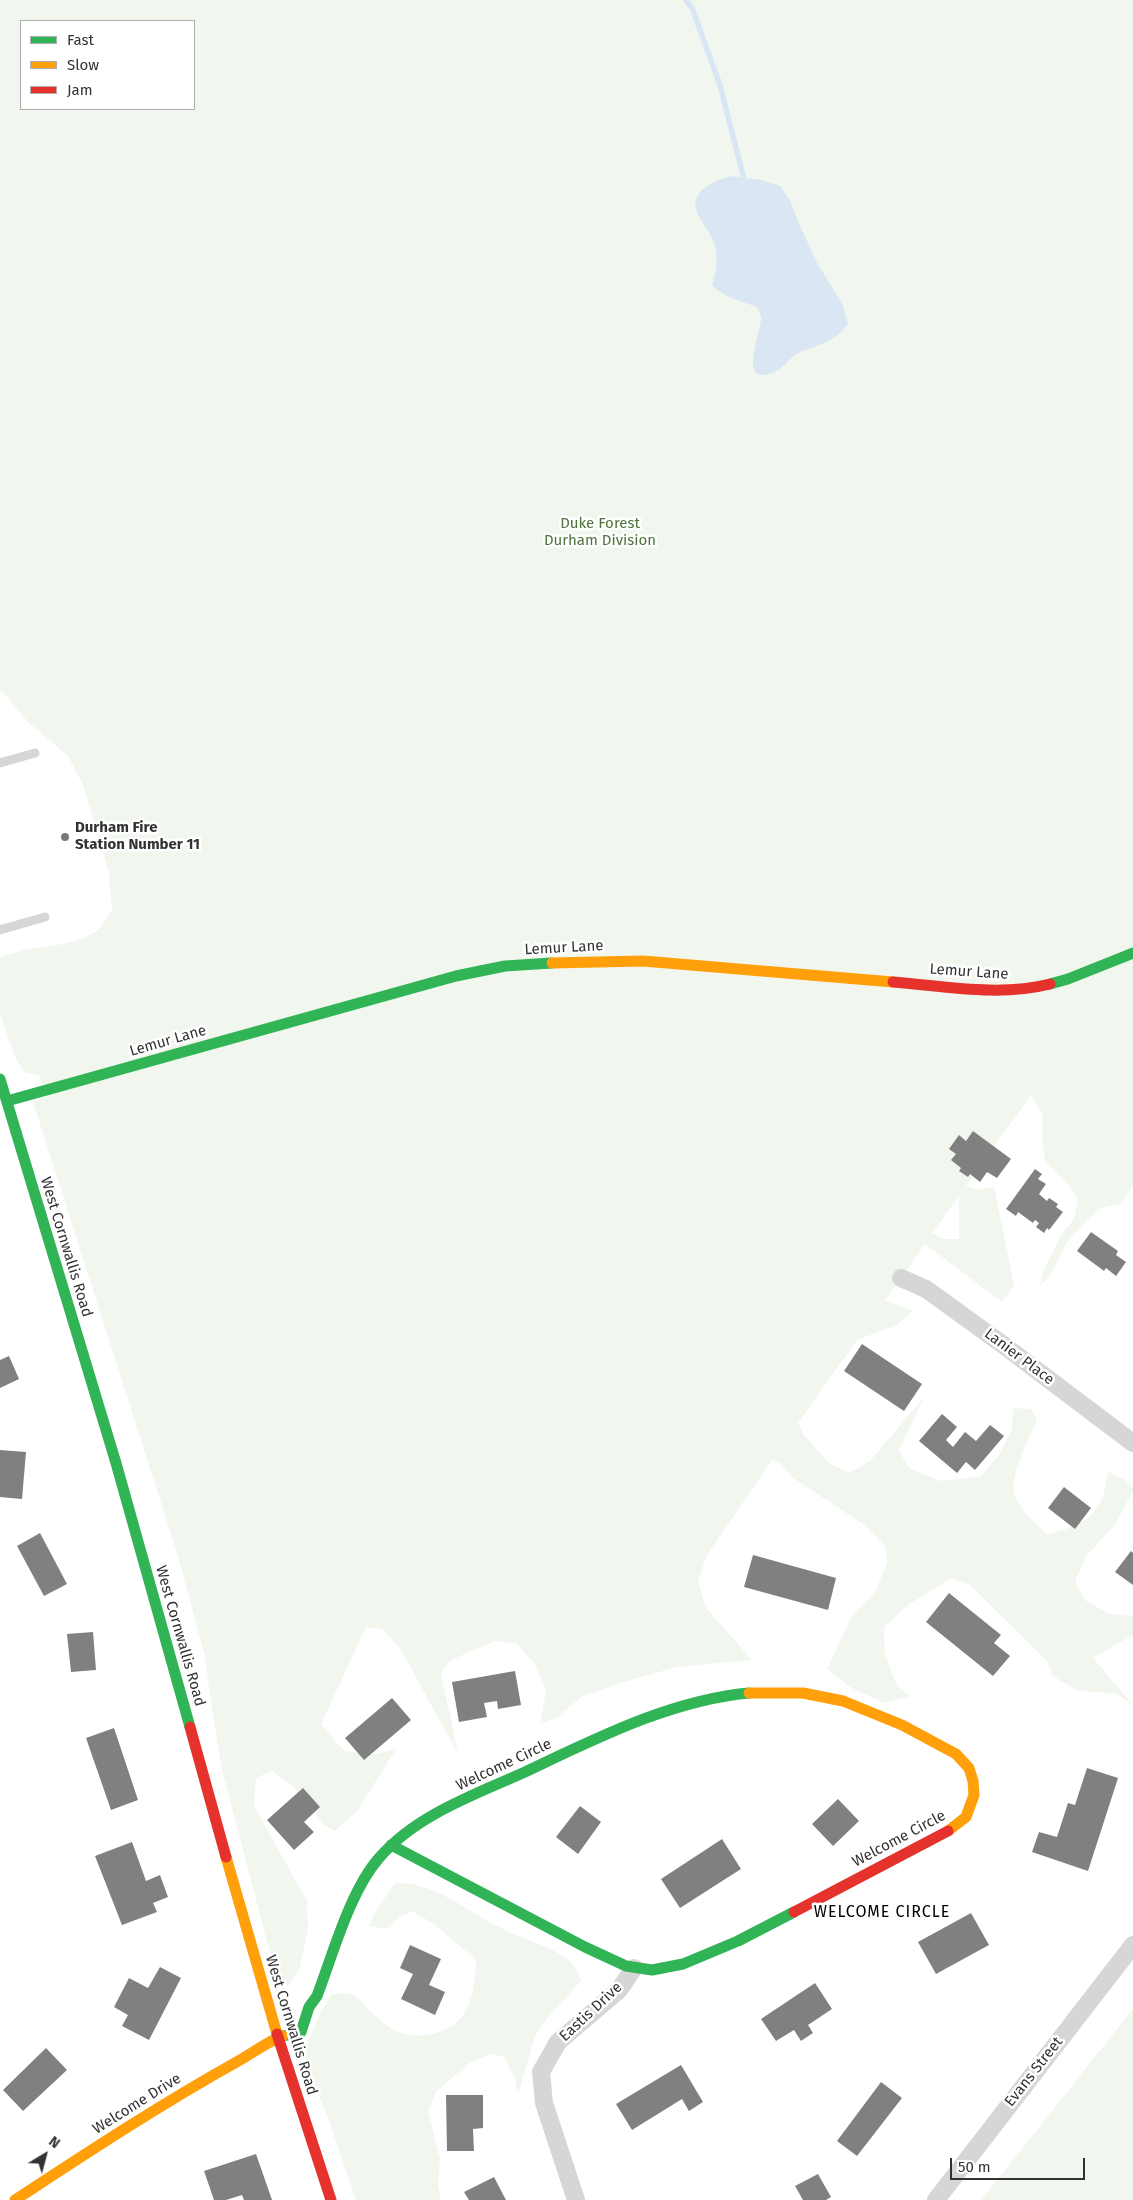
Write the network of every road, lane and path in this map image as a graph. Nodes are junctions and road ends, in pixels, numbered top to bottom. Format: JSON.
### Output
{"nodes":[{"id":1,"x":36,"y":752,"type":"dead end"},
{"id":2,"x":0,"y":763,"type":"edge"},
{"id":3,"x":45,"y":917,"type":"dead end"},
{"id":4,"x":0,"y":930,"type":"edge"},
{"id":5,"x":1133,"y":952,"type":"edge"},
{"id":6,"x":0,"y":1079,"type":"edge"},
{"id":7,"x":6,"y":1101,"type":"junction"},
{"id":8,"x":901,"y":1278,"type":"dead end"},
{"id":9,"x":1133,"y":1443,"type":"edge"},
{"id":10,"x":391,"y":1845,"type":"junction"},
{"id":11,"x":1133,"y":1945,"type":"edge"},
{"id":12,"x":634,"y":1968,"type":"junction"},
{"id":13,"x":277,"y":2037,"type":"junction"},
{"id":14,"x":15,"y":2200,"type":"edge"},
{"id":15,"x":331,"y":2200,"type":"edge"},
{"id":16,"x":576,"y":2200,"type":"edge"},
{"id":17,"x":936,"y":2200,"type":"edge"}],
"edges":[{"from":1,"to":2,"type":"lane"},
{"from":3,"to":4,"type":"lane"},
{"from":5,"to":7,"type":"street","name":"Lemur Lane"},
{"from":6,"to":7,"type":"street","name":"West Cornwallis Road"},
{"from":7,"to":13,"type":"street","name":"West Cornwallis Road"},
{"from":8,"to":9,"type":"street","name":"Lanier Place"},
{"from":10,"to":12,"type":"street","name":"Welcome Circle"},
{"from":10,"to":12,"type":"street","name":"Welcome Circle"},
{"from":10,"to":13,"type":"street","name":"Welcome Circle"},
{"from":11,"to":17,"type":"street","name":"Evans Street"},
{"from":12,"to":16,"type":"street","name":"Eastis Drive"},
{"from":13,"to":14,"type":"street","name":"Welcome Drive"},
{"from":13,"to":15,"type":"street","name":"West Cornwallis Road"}]}
